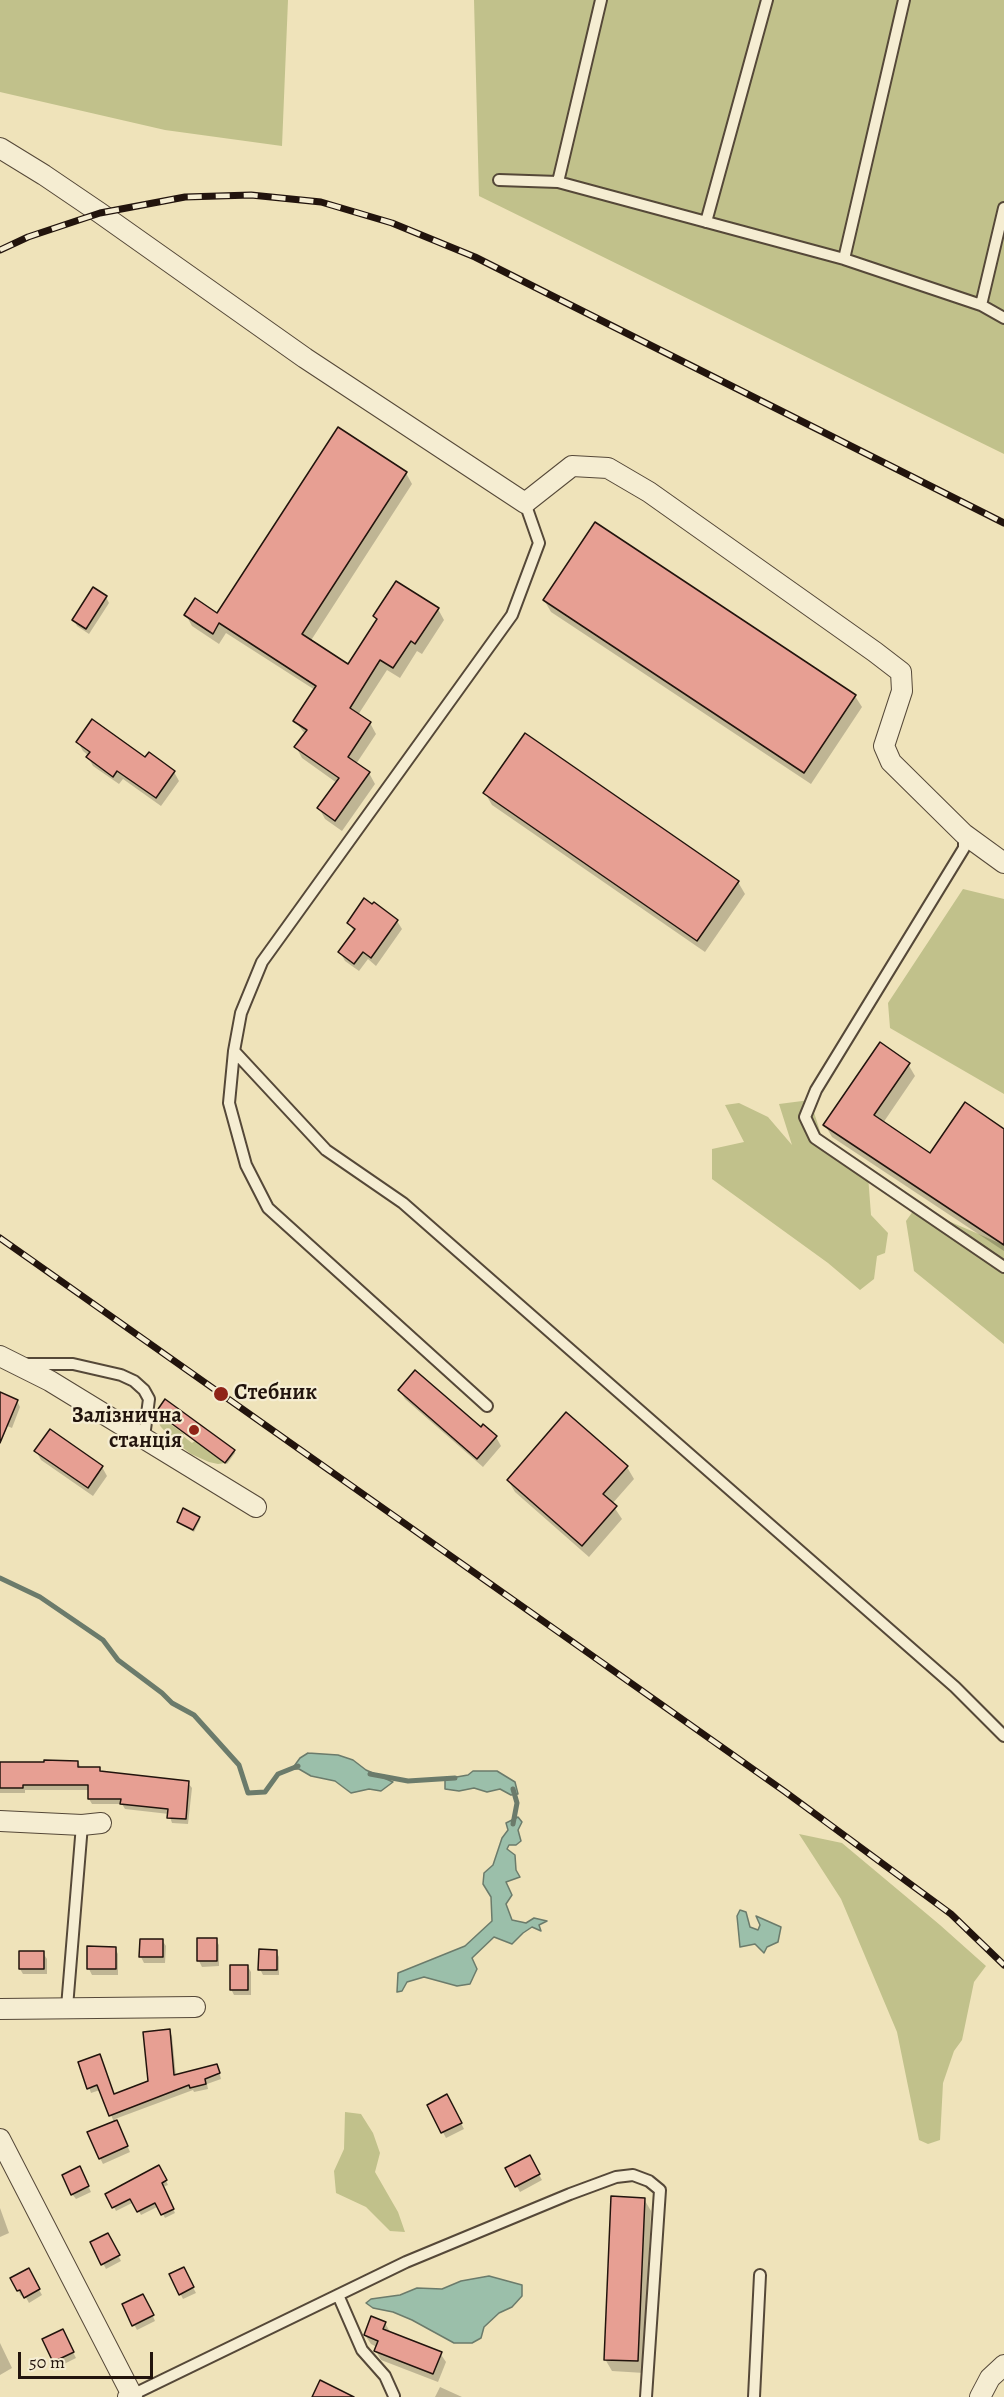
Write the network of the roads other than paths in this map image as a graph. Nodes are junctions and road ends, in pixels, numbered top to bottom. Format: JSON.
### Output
{"nodes":[{"id":1,"x":601,"y":0,"type":"edge"},
{"id":2,"x":767,"y":0,"type":"edge"},
{"id":3,"x":904,"y":0,"type":"edge"},
{"id":4,"x":0,"y":148,"type":"edge"},
{"id":5,"x":499,"y":180,"type":"dead end"},
{"id":6,"x":558,"y":183,"type":"junction"},
{"id":7,"x":1004,"y":208,"type":"edge"},
{"id":8,"x":706,"y":222,"type":"junction"},
{"id":9,"x":844,"y":259,"type":"junction"},
{"id":10,"x":981,"y":305,"type":"junction"},
{"id":11,"x":1004,"y":318,"type":"edge"},
{"id":12,"x":525,"y":503,"type":"junction"},
{"id":13,"x":964,"y":834,"type":"junction"},
{"id":14,"x":1004,"y":863,"type":"edge"},
{"id":15,"x":234,"y":1051,"type":"junction"},
{"id":16,"x":1004,"y":1267,"type":"edge"},
{"id":17,"x":0,"y":1356,"type":"edge"},
{"id":18,"x":18,"y":1364,"type":"junction"},
{"id":19,"x":487,"y":1407,"type":"dead end"},
{"id":20,"x":144,"y":1437,"type":"junction"},
{"id":21,"x":256,"y":1507,"type":"dead end"},
{"id":22,"x":1004,"y":1736,"type":"edge"},
{"id":23,"x":0,"y":1821,"type":"edge"},
{"id":24,"x":91,"y":1824,"type":"joint"},
{"id":25,"x":67,"y":2007,"type":"junction"},
{"id":26,"x":195,"y":2007,"type":"dead end"},
{"id":27,"x":0,"y":2009,"type":"edge"},
{"id":28,"x":0,"y":2139,"type":"edge"},
{"id":29,"x":760,"y":2275,"type":"dead end"},
{"id":30,"x":338,"y":2295,"type":"junction"},
{"id":31,"x":1004,"y":2365,"type":"edge"},
{"id":32,"x":130,"y":2396,"type":"edge"},
{"id":33,"x":394,"y":2396,"type":"edge"},
{"id":34,"x":646,"y":2397,"type":"edge"},
{"id":35,"x":754,"y":2397,"type":"edge"},
{"id":36,"x":980,"y":2397,"type":"edge"}],
"edges":[{"from":1,"to":6,"type":"lane"},
{"from":2,"to":8,"type":"lane"},
{"from":3,"to":9,"type":"lane"},
{"from":4,"to":12,"type":"street"},
{"from":5,"to":6,"type":"lane"},
{"from":6,"to":8,"type":"lane"},
{"from":7,"to":10,"type":"lane"},
{"from":8,"to":9,"type":"lane"},
{"from":9,"to":10,"type":"lane"},
{"from":10,"to":11,"type":"lane"},
{"from":12,"to":13,"type":"street"},
{"from":12,"to":15,"type":"lane"},
{"from":13,"to":14,"type":"street"},
{"from":13,"to":16,"type":"lane"},
{"from":15,"to":19,"type":"lane"},
{"from":15,"to":22,"type":"lane"},
{"from":17,"to":18,"type":"street"},
{"from":18,"to":20,"type":"street"},
{"from":18,"to":20,"type":"lane"},
{"from":20,"to":21,"type":"street"},
{"from":23,"to":24,"type":"street"},
{"from":24,"to":25,"type":"lane"},
{"from":25,"to":26,"type":"street"},
{"from":25,"to":27,"type":"street"},
{"from":28,"to":32,"type":"street"},
{"from":29,"to":35,"type":"lane"},
{"from":30,"to":32,"type":"lane"},
{"from":30,"to":33,"type":"lane"},
{"from":30,"to":34,"type":"lane"},
{"from":31,"to":36,"type":"street"}]}
